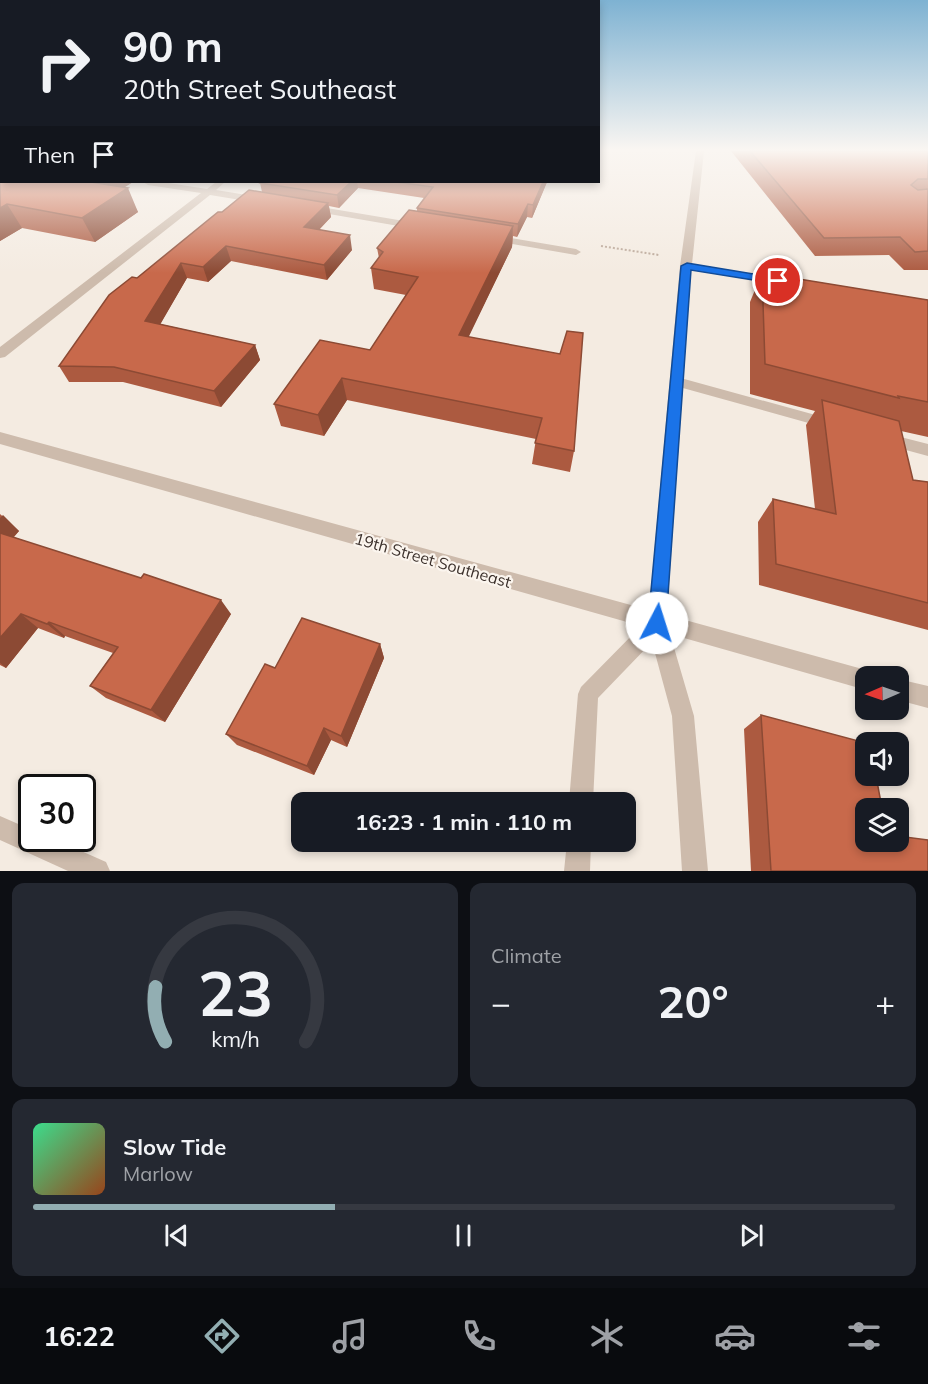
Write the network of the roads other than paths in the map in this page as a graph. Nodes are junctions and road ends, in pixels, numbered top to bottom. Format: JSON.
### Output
{"nodes":[{"id":1,"x":207,"y":192,"type":"edge"},
{"id":2,"x":212,"y":192,"type":"edge"},
{"id":3,"x":695,"y":192,"type":"edge"},
{"id":4,"x":270,"y":202,"type":"edge"},
{"id":5,"x":294,"y":206,"type":"edge"},
{"id":6,"x":423,"y":227,"type":"edge"},
{"id":7,"x":482,"y":237,"type":"edge"},
{"id":8,"x":576,"y":252,"type":"road end"},
{"id":9,"x":687,"y":266,"type":"junction"},
{"id":10,"x":789,"y":283,"type":"edge"},
{"id":11,"x":0,"y":354,"type":"edge"},
{"id":12,"x":677,"y":382,"type":"junction"},
{"id":13,"x":840,"y":427,"type":"edge"},
{"id":14,"x":873,"y":436,"type":"edge"},
{"id":15,"x":0,"y":438,"type":"edge"},
{"id":16,"x":928,"y":450,"type":"edge"},
{"id":17,"x":657,"y":623,"type":"junction"},
{"id":18,"x":855,"y":677,"type":"edge"},
{"id":19,"x":909,"y":692,"type":"edge"},
{"id":20,"x":928,"y":698,"type":"edge"},
{"id":21,"x":582,"y":792,"type":"edge"},
{"id":22,"x":0,"y":828,"type":"edge"},
{"id":23,"x":578,"y":852,"type":"edge"},
{"id":24,"x":97,"y":871,"type":"edge"},
{"id":25,"x":577,"y":871,"type":"edge"},
{"id":26,"x":695,"y":871,"type":"edge"}],
"edges":[{"from":1,"to":11,"type":"street"},
{"from":2,"to":4,"type":"street"},
{"from":3,"to":9,"type":"street"},
{"from":5,"to":6,"type":"street"},
{"from":7,"to":8,"type":"street"},
{"from":9,"to":10,"type":"street"},
{"from":9,"to":12,"type":"street"},
{"from":12,"to":13,"type":"street"},
{"from":12,"to":17,"type":"street"},
{"from":14,"to":16,"type":"street"},
{"from":15,"to":17,"type":"street","name":"19th Street Southeast"},
{"from":17,"to":18,"type":"street","name":"19th Street Southeast"},
{"from":17,"to":21,"type":"street"},
{"from":17,"to":26,"type":"street"},
{"from":19,"to":20,"type":"street"},
{"from":22,"to":24,"type":"street"},
{"from":23,"to":25,"type":"street"}]}
